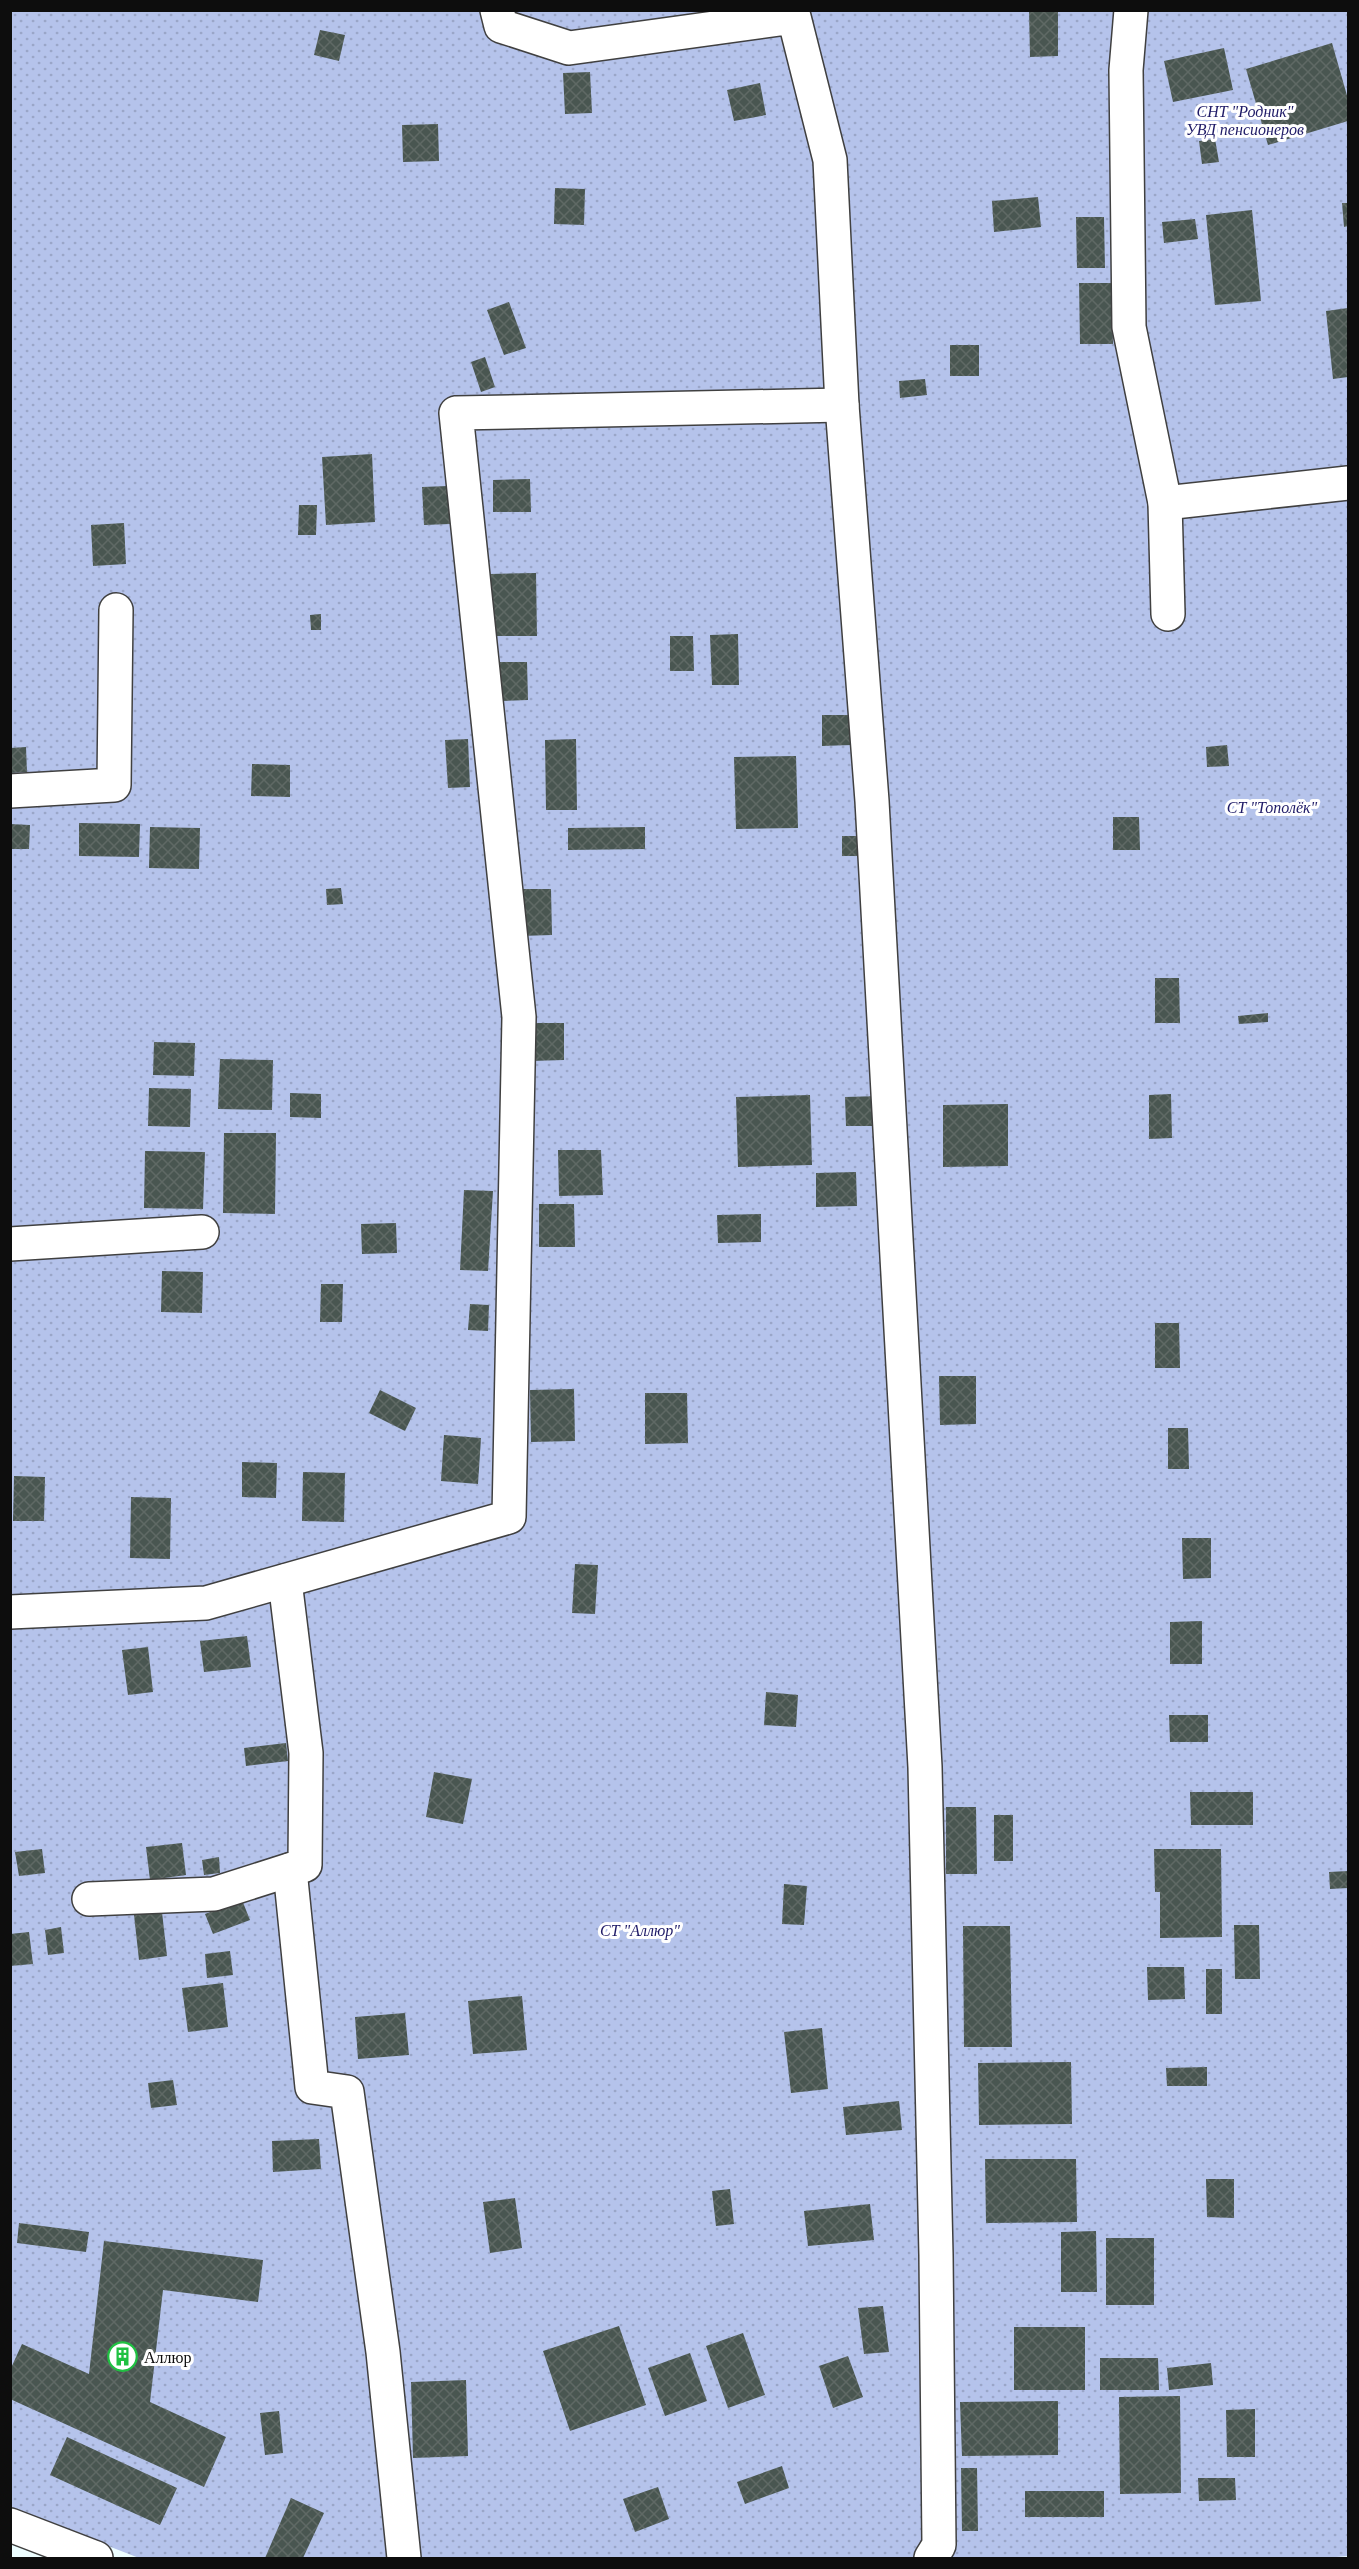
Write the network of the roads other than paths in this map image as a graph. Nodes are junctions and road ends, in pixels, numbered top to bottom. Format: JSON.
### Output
{"nodes":[{"id":1,"x":496,"y":10,"type":"edge"},
{"id":2,"x":1131,"y":10,"type":"edge"},
{"id":3,"x":842,"y":405,"type":"junction"},
{"id":4,"x":1348,"y":483,"type":"edge"},
{"id":5,"x":1165,"y":503,"type":"junction"},
{"id":6,"x":116,"y":610,"type":"dead end"},
{"id":7,"x":1168,"y":614,"type":"dead end"},
{"id":8,"x":10,"y":791,"type":"edge"},
{"id":9,"x":202,"y":1233,"type":"dead end"},
{"id":10,"x":10,"y":1244,"type":"edge"},
{"id":11,"x":285,"y":1581,"type":"junction"},
{"id":12,"x":10,"y":1612,"type":"edge"},
{"id":13,"x":290,"y":1870,"type":"junction"},
{"id":14,"x":89,"y":1899,"type":"dead end"},
{"id":15,"x":10,"y":2525,"type":"edge"},
{"id":16,"x":96,"y":2559,"type":"edge"},
{"id":17,"x":404,"y":2559,"type":"edge"},
{"id":18,"x":931,"y":2559,"type":"edge"}],
"edges":[{"from":1,"to":3,"type":"street"},
{"from":2,"to":5,"type":"street"},
{"from":3,"to":11,"type":"street"},
{"from":3,"to":18,"type":"street"},
{"from":4,"to":5,"type":"street"},
{"from":5,"to":7,"type":"street"},
{"from":6,"to":8,"type":"street"},
{"from":9,"to":10,"type":"street"},
{"from":11,"to":12,"type":"street"},
{"from":11,"to":13,"type":"street"},
{"from":13,"to":14,"type":"street"},
{"from":13,"to":17,"type":"street"},
{"from":15,"to":16,"type":"street"}]}
